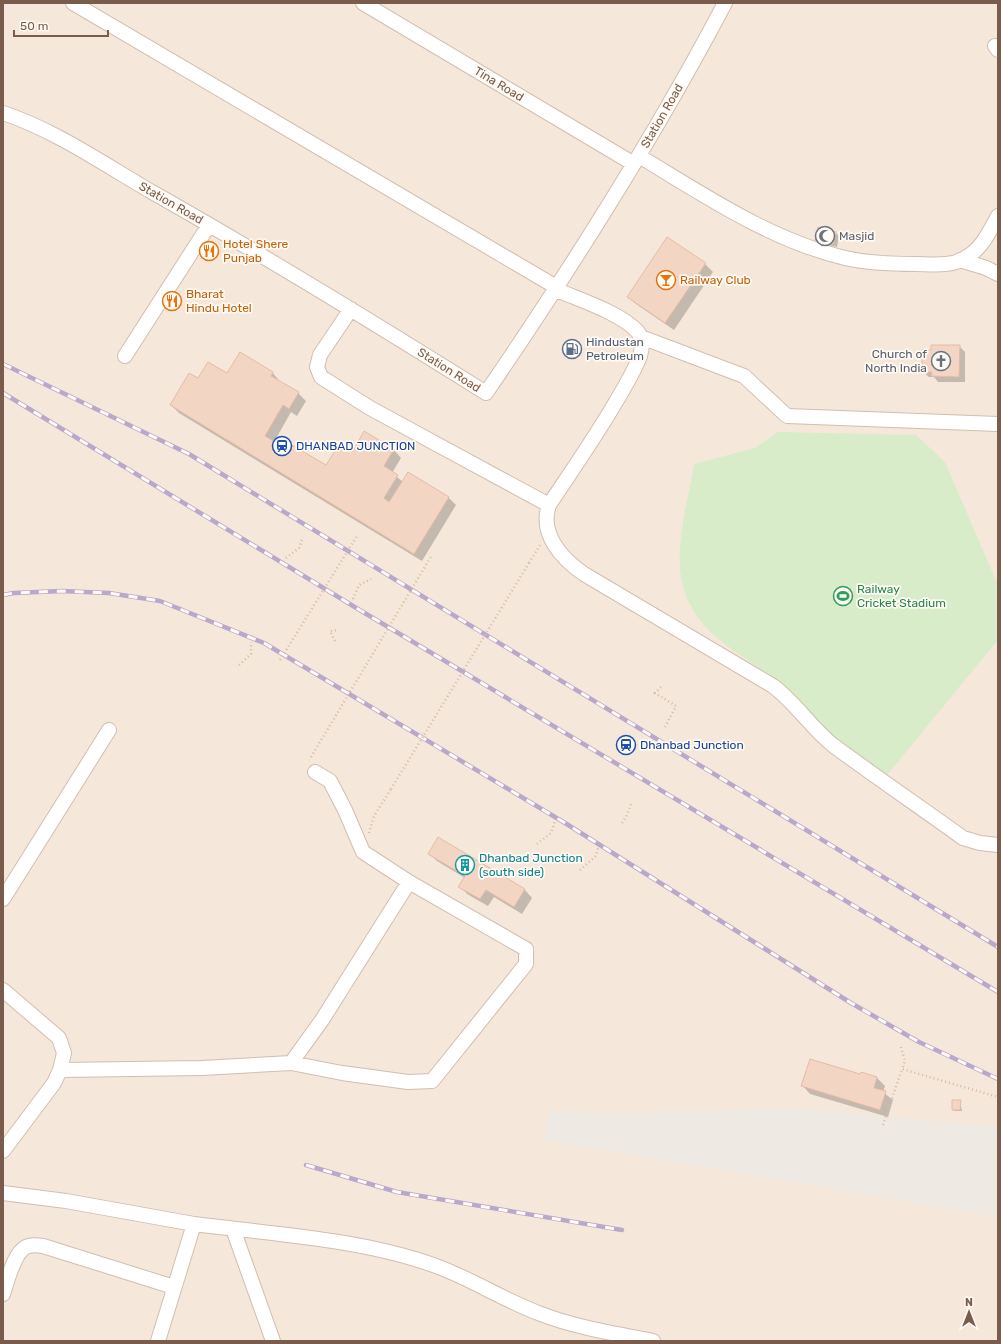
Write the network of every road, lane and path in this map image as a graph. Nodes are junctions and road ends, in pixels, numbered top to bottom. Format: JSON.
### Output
{"nodes":[{"id":1,"x":73,"y":3,"type":"edge"},
{"id":2,"x":363,"y":3,"type":"edge"},
{"id":3,"x":725,"y":3,"type":"edge"},
{"id":4,"x":9,"y":115,"type":"edge"},
{"id":5,"x":637,"y":160,"type":"junction"},
{"id":6,"x":996,"y":220,"type":"edge"},
{"id":7,"x":209,"y":225,"type":"junction"},
{"id":8,"x":998,"y":239,"type":"edge"},
{"id":9,"x":960,"y":260,"type":"junction"},
{"id":10,"x":998,"y":274,"type":"edge"},
{"id":11,"x":557,"y":289,"type":"junction"},
{"id":12,"x":351,"y":309,"type":"junction"},
{"id":13,"x":641,"y":337,"type":"junction"},
{"id":14,"x":125,"y":356,"type":"dead end"},
{"id":15,"x":998,"y":424,"type":"edge"},
{"id":16,"x":549,"y":505,"type":"junction"},
{"id":17,"x":357,"y":536,"type":"dead end"},
{"id":18,"x":303,"y":537,"type":"dead end"},
{"id":19,"x":544,"y":539,"type":"dead end"},
{"id":20,"x":432,"y":555,"type":"dead end"},
{"id":21,"x":286,"y":558,"type":"dead end"},
{"id":22,"x":372,"y":579,"type":"dead end"},
{"id":23,"x":353,"y":599,"type":"dead end"},
{"id":24,"x":338,"y":630,"type":"dead end"},
{"id":25,"x":335,"y":641,"type":"dead end"},
{"id":26,"x":251,"y":642,"type":"dead end"},
{"id":27,"x":280,"y":660,"type":"dead end"},
{"id":28,"x":239,"y":665,"type":"dead end"},
{"id":29,"x":661,"y":687,"type":"dead end"},
{"id":30,"x":665,"y":727,"type":"dead end"},
{"id":31,"x":110,"y":730,"type":"dead end"},
{"id":32,"x":310,"y":757,"type":"dead end"},
{"id":33,"x":314,"y":772,"type":"dead end"},
{"id":34,"x":631,"y":804,"type":"dead end"},
{"id":35,"x":374,"y":816,"type":"dead end"},
{"id":36,"x":555,"y":821,"type":"dead end"},
{"id":37,"x":622,"y":823,"type":"dead end"},
{"id":38,"x":537,"y":844,"type":"dead end"},
{"id":39,"x":998,"y":845,"type":"edge"},
{"id":40,"x":598,"y":848,"type":"dead end"},
{"id":41,"x":580,"y":870,"type":"dead end"},
{"id":42,"x":409,"y":882,"type":"junction"},
{"id":43,"x":3,"y":898,"type":"edge"},
{"id":44,"x":3,"y":990,"type":"edge"},
{"id":45,"x":901,"y":1047,"type":"dead end"},
{"id":46,"x":291,"y":1063,"type":"junction"},
{"id":47,"x":902,"y":1069,"type":"junction"},
{"id":48,"x":60,"y":1070,"type":"junction"},
{"id":49,"x":998,"y":1097,"type":"edge"},
{"id":50,"x":883,"y":1125,"type":"dead end"},
{"id":51,"x":6,"y":1144,"type":"edge"},
{"id":52,"x":3,"y":1193,"type":"edge"},
{"id":53,"x":194,"y":1224,"type":"junction"},
{"id":54,"x":234,"y":1229,"type":"junction"},
{"id":55,"x":174,"y":1288,"type":"junction"},
{"id":56,"x":3,"y":1294,"type":"edge"},
{"id":57,"x":158,"y":1341,"type":"edge"},
{"id":58,"x":273,"y":1341,"type":"edge"},
{"id":59,"x":653,"y":1341,"type":"edge"}],
"edges":[{"from":1,"to":11,"type":"street"},
{"from":2,"to":5,"type":"street","name":"Tina Road"},
{"from":3,"to":5,"type":"street","name":"Station Road"},
{"from":4,"to":7,"type":"street","name":"Station Road"},
{"from":5,"to":9,"type":"street","name":"Tina Road"},
{"from":5,"to":11,"type":"street","name":"Station Road"},
{"from":6,"to":8,"type":"street"},
{"from":6,"to":9,"type":"street"},
{"from":7,"to":12,"type":"street","name":"Station Road"},
{"from":7,"to":14,"type":"street"},
{"from":9,"to":10,"type":"street"},
{"from":11,"to":12,"type":"street","name":"Station Road"},
{"from":11,"to":13,"type":"street"},
{"from":12,"to":16,"type":"street"},
{"from":13,"to":15,"type":"street"},
{"from":13,"to":16,"type":"street"},
{"from":16,"to":39,"type":"street"},
{"from":17,"to":27,"type":"path","bridge":true},
{"from":18,"to":21,"type":"path"},
{"from":19,"to":35,"type":"path","bridge":true},
{"from":20,"to":32,"type":"path","bridge":true},
{"from":22,"to":23,"type":"path"},
{"from":24,"to":25,"type":"path"},
{"from":26,"to":28,"type":"path"},
{"from":29,"to":30,"type":"path"},
{"from":31,"to":43,"type":"street"},
{"from":33,"to":42,"type":"street"},
{"from":34,"to":37,"type":"path"},
{"from":36,"to":38,"type":"path"},
{"from":40,"to":41,"type":"path"},
{"from":42,"to":46,"type":"street"},
{"from":42,"to":46,"type":"street"},
{"from":44,"to":48,"type":"street"},
{"from":45,"to":47,"type":"path"},
{"from":46,"to":48,"type":"street"},
{"from":47,"to":49,"type":"path"},
{"from":47,"to":50,"type":"path"},
{"from":48,"to":51,"type":"street"},
{"from":52,"to":53,"type":"street"},
{"from":53,"to":54,"type":"street"},
{"from":53,"to":55,"type":"street"},
{"from":54,"to":58,"type":"street"},
{"from":54,"to":59,"type":"street"},
{"from":55,"to":56,"type":"street"},
{"from":55,"to":57,"type":"street"}]}
